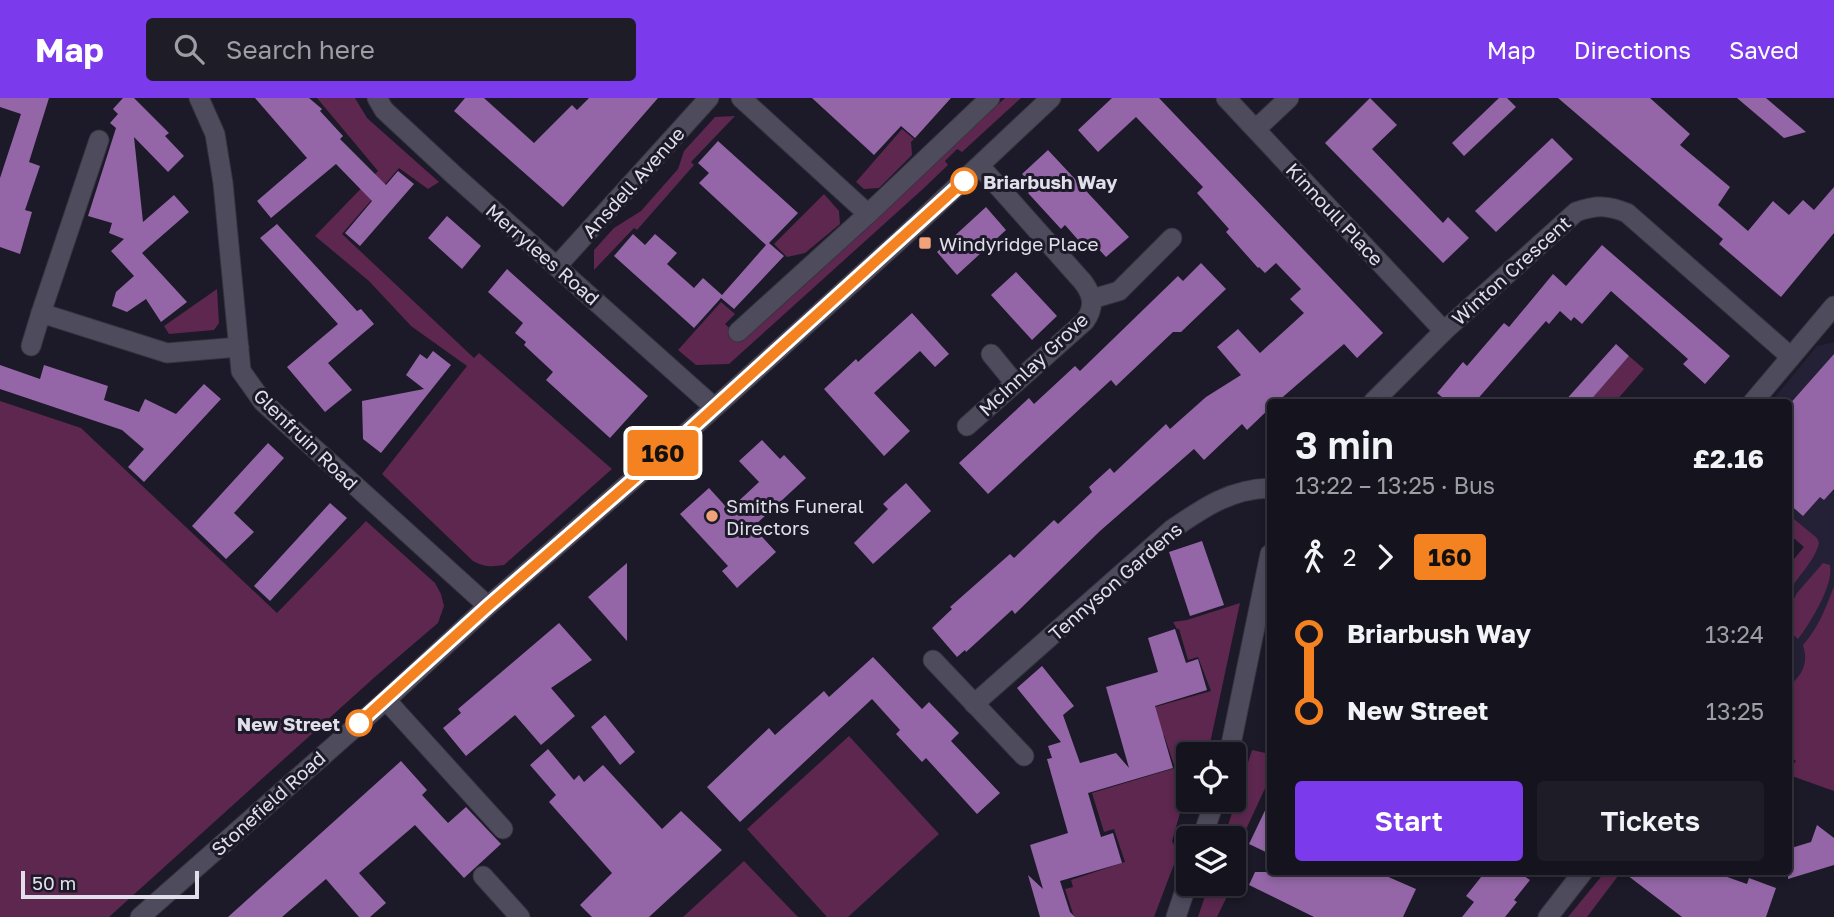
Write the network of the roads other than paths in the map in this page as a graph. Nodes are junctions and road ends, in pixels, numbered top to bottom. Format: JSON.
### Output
{"nodes":[{"id":1,"x":200,"y":98,"type":"edge"},
{"id":2,"x":377,"y":98,"type":"edge"},
{"id":3,"x":709,"y":98,"type":"edge"},
{"id":4,"x":741,"y":98,"type":"edge"},
{"id":5,"x":990,"y":98,"type":"edge"},
{"id":6,"x":1051,"y":98,"type":"edge"},
{"id":7,"x":1226,"y":98,"type":"edge"},
{"id":8,"x":1289,"y":98,"type":"edge"},
{"id":9,"x":1255,"y":129,"type":"junction"},
{"id":10,"x":99,"y":140,"type":"dead end"},
{"id":11,"x":980,"y":166,"type":"junction"},
{"id":12,"x":868,"y":214,"type":"junction"},
{"id":13,"x":1172,"y":238,"type":"dead end"},
{"id":14,"x":556,"y":266,"type":"junction"},
{"id":15,"x":1092,"y":299,"type":"junction"},
{"id":16,"x":1834,"y":306,"type":"edge"},
{"id":17,"x":41,"y":313,"type":"junction"},
{"id":18,"x":1444,"y":331,"type":"junction"},
{"id":19,"x":738,"y":332,"type":"dead end"},
{"id":20,"x":31,"y":346,"type":"dead end"},
{"id":21,"x":239,"y":347,"type":"junction"},
{"id":22,"x":991,"y":354,"type":"dead end"},
{"id":23,"x":1791,"y":357,"type":"junction"},
{"id":24,"x":1014,"y":382,"type":"junction"},
{"id":25,"x":1376,"y":399,"type":"edge"},
{"id":26,"x":1756,"y":399,"type":"edge"},
{"id":27,"x":714,"y":407,"type":"junction"},
{"id":28,"x":967,"y":426,"type":"dead end"},
{"id":29,"x":1267,"y":488,"type":"edge"},
{"id":30,"x":1267,"y":581,"type":"edge"},
{"id":31,"x":488,"y":606,"type":"junction"},
{"id":32,"x":933,"y":660,"type":"dead end"},
{"id":33,"x":386,"y":700,"type":"junction"},
{"id":34,"x":974,"y":704,"type":"junction"},
{"id":35,"x":1232,"y":742,"type":"edge"},
{"id":36,"x":1024,"y":756,"type":"dead end"},
{"id":37,"x":503,"y":829,"type":"dead end"},
{"id":38,"x":1581,"y":875,"type":"edge"},
{"id":39,"x":483,"y":876,"type":"dead end"},
{"id":40,"x":1183,"y":896,"type":"edge"},
{"id":41,"x":140,"y":917,"type":"edge"},
{"id":42,"x":520,"y":917,"type":"edge"},
{"id":43,"x":1176,"y":917,"type":"edge"},
{"id":44,"x":1548,"y":917,"type":"edge"}],
"edges":[{"from":1,"to":21,"type":"street","name":"Glenfruin Road"},
{"from":2,"to":14,"type":"street","name":"Merrylees Road"},
{"from":3,"to":14,"type":"street","name":"Ansdell Avenue"},
{"from":4,"to":12,"type":"street"},
{"from":5,"to":12,"type":"street"},
{"from":6,"to":11,"type":"street","name":"Stonefield Road"},
{"from":7,"to":9,"type":"street","name":"Kinnoull Place"},
{"from":8,"to":9,"type":"street"},
{"from":9,"to":18,"type":"street","name":"Kinnoull Place"},
{"from":10,"to":17,"type":"street"},
{"from":11,"to":15,"type":"street","name":"McInnlay Grove"},
{"from":11,"to":27,"type":"street","name":"Stonefield Road"},
{"from":12,"to":19,"type":"street"},
{"from":13,"to":15,"type":"street","name":"McInnlay Grove"},
{"from":14,"to":27,"type":"street","name":"Merrylees Road"},
{"from":15,"to":24,"type":"street","name":"McInnlay Grove"},
{"from":16,"to":23,"type":"street"},
{"from":17,"to":20,"type":"street"},
{"from":17,"to":21,"type":"street"},
{"from":18,"to":23,"type":"street","name":"Winton Crescent"},
{"from":18,"to":25,"type":"street","name":"Winton Crescent"},
{"from":21,"to":31,"type":"street","name":"Glenfruin Road"},
{"from":22,"to":24,"type":"street"},
{"from":23,"to":26,"type":"street"},
{"from":24,"to":28,"type":"street","name":"McInnlay Grove"},
{"from":27,"to":31,"type":"street","name":"Stonefield Road"},
{"from":29,"to":34,"type":"street","name":"Tennyson Gardens"},
{"from":30,"to":35,"type":"street"},
{"from":31,"to":33,"type":"street","name":"Stonefield Road"},
{"from":32,"to":34,"type":"street"},
{"from":33,"to":37,"type":"street"},
{"from":33,"to":41,"type":"street","name":"Stonefield Road"},
{"from":34,"to":36,"type":"street"},
{"from":38,"to":44,"type":"street"},
{"from":39,"to":42,"type":"street"},
{"from":40,"to":43,"type":"street"}]}
